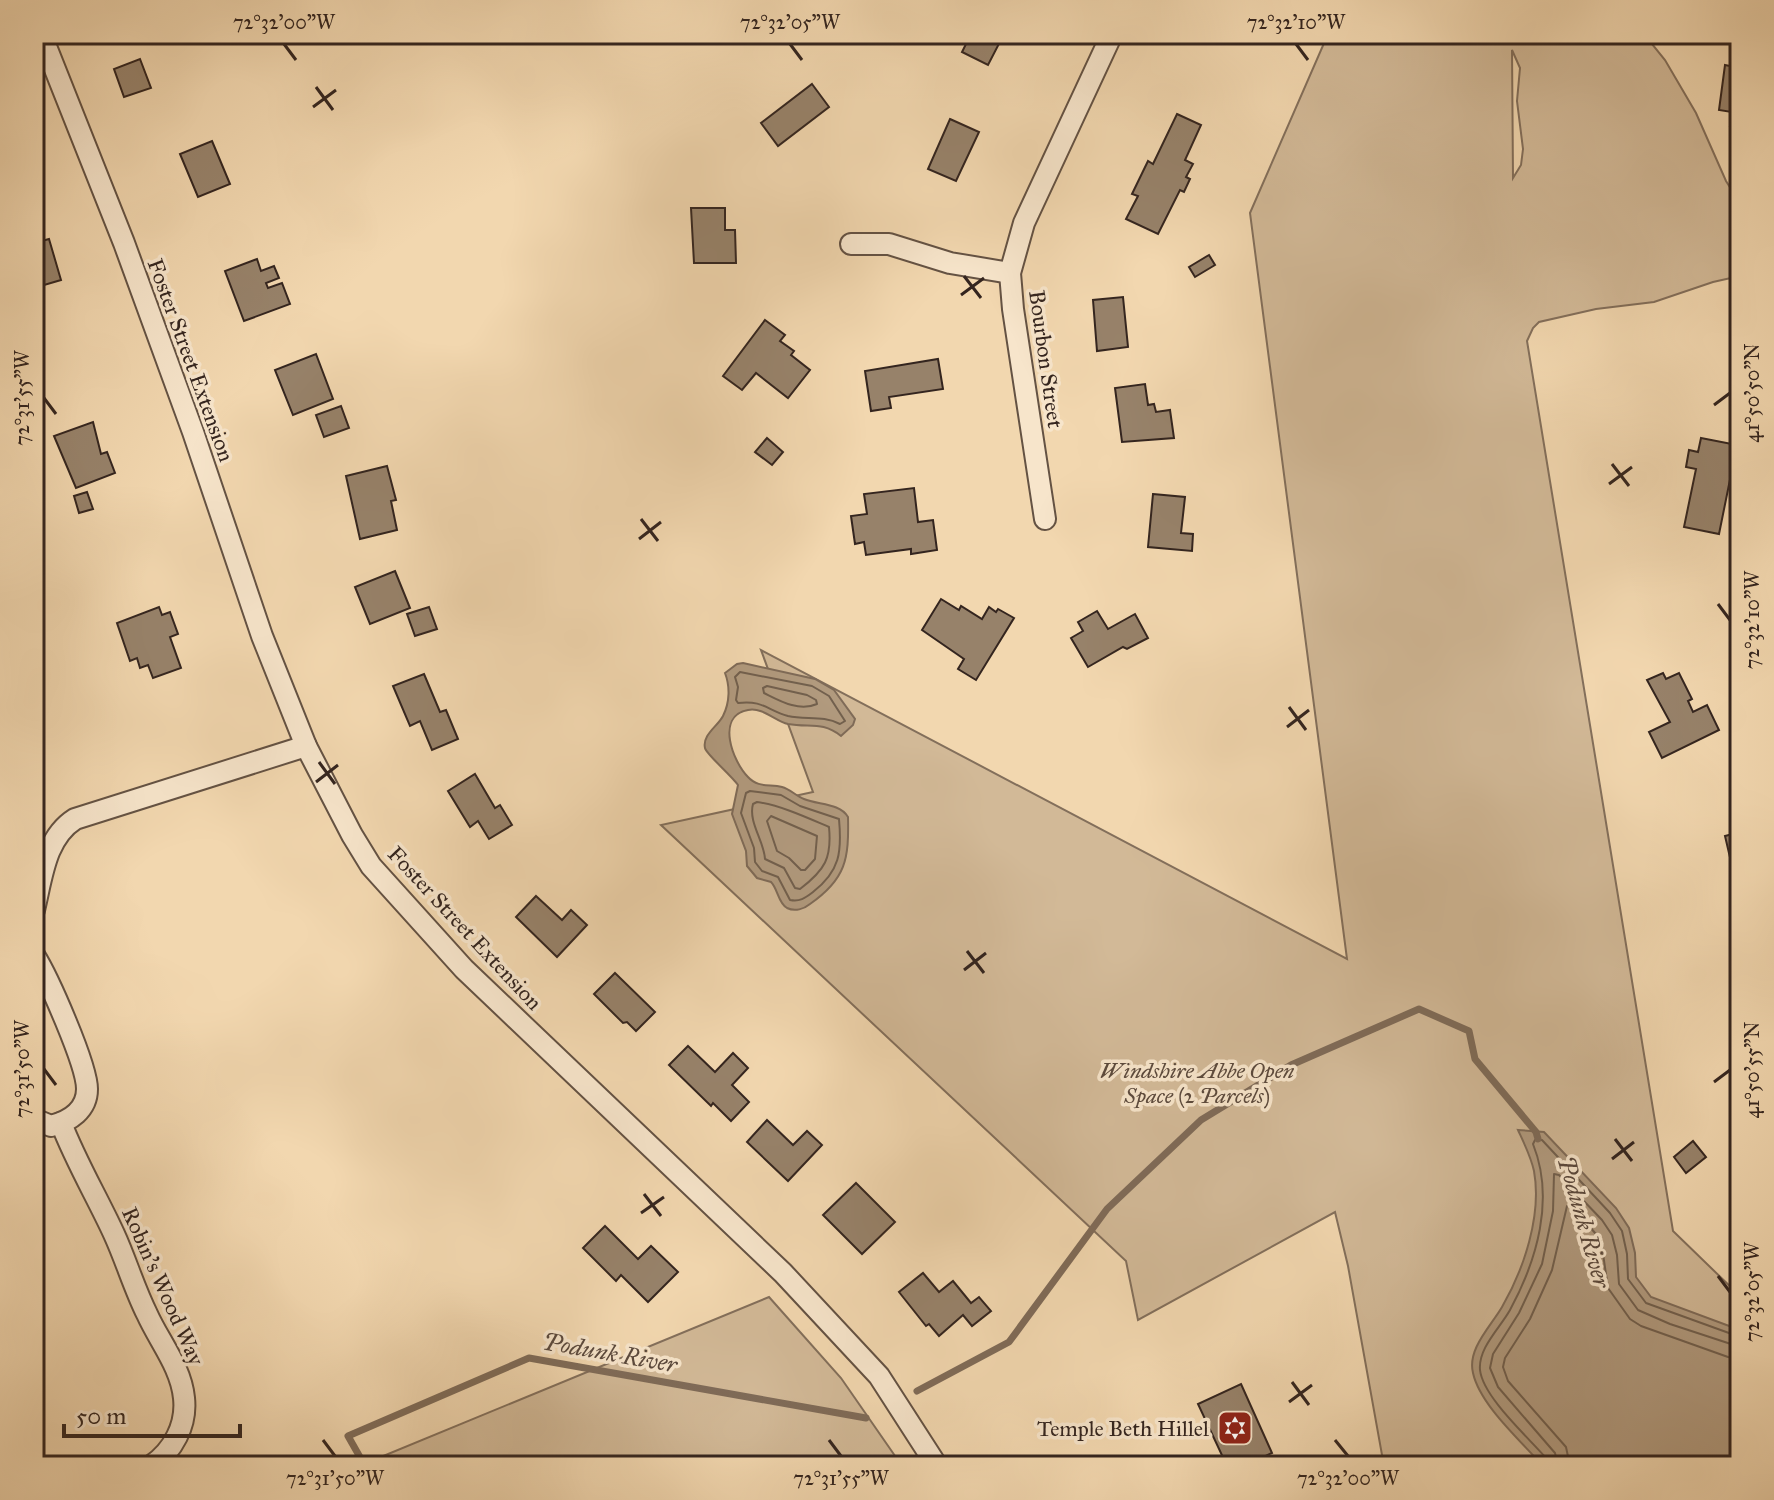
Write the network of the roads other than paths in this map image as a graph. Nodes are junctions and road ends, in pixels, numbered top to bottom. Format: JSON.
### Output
{"nodes":[{"id":1,"x":41,"y":34,"type":"edge"},
{"id":2,"x":1112,"y":34,"type":"edge"},
{"id":3,"x":851,"y":244,"type":"dead end"},
{"id":4,"x":1010,"y":273,"type":"junction"},
{"id":5,"x":1045,"y":519,"type":"dead end"},
{"id":6,"x":306,"y":746,"type":"junction"},
{"id":7,"x":34,"y":910,"type":"edge"},
{"id":8,"x":34,"y":955,"type":"edge"},
{"id":9,"x":34,"y":1119,"type":"edge"},
{"id":10,"x":61,"y":1123,"type":"junction"},
{"id":11,"x":151,"y":1466,"type":"edge"},
{"id":12,"x":937,"y":1466,"type":"edge"}],
"edges":[{"from":1,"to":6,"type":"street","name":"Foster Street Extension"},
{"from":2,"to":4,"type":"street","name":"Bourbon Street"},
{"from":3,"to":4,"type":"street"},
{"from":4,"to":5,"type":"street","name":"Bourbon Street"},
{"from":6,"to":7,"type":"street"},
{"from":6,"to":12,"type":"street","name":"Foster Street Extension"},
{"from":8,"to":10,"type":"street"},
{"from":9,"to":10,"type":"street"},
{"from":10,"to":11,"type":"street","name":"Robin's Wood Way"}]}
